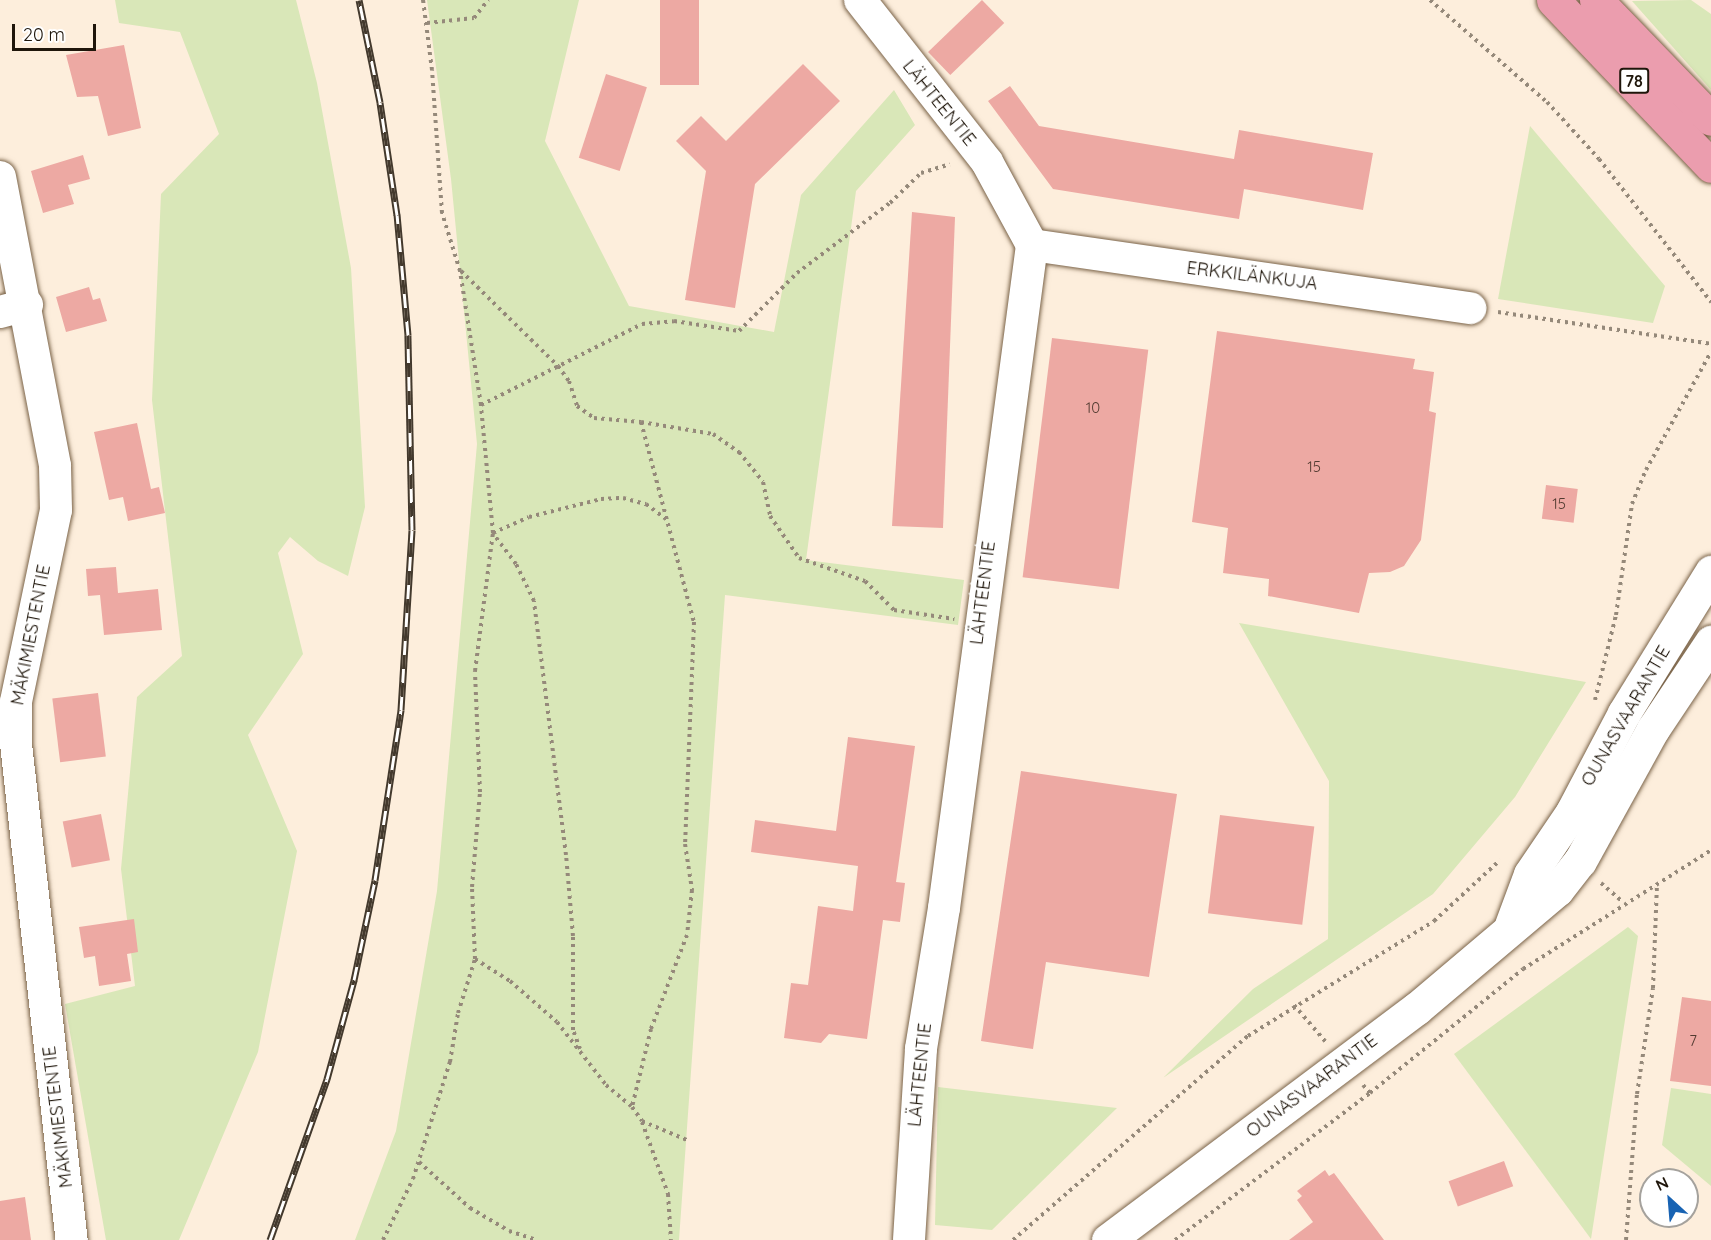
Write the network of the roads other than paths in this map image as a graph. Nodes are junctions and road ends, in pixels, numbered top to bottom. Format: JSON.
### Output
{"nodes":[{"id":1,"x":860,"y":0,"type":"edge"},
{"id":2,"x":1553,"y":0,"type":"edge"},
{"id":3,"x":1596,"y":0,"type":"edge"},
{"id":4,"x":1711,"y":119,"type":"edge"},
{"id":5,"x":1711,"y":166,"type":"edge"},
{"id":6,"x":0,"y":177,"type":"edge"},
{"id":7,"x":1032,"y":245,"type":"junction"},
{"id":8,"x":14,"y":308,"type":"edge"},
{"id":9,"x":1471,"y":308,"type":"road end"},
{"id":10,"x":1711,"y":572,"type":"edge"},
{"id":11,"x":1711,"y":642,"type":"edge"},
{"id":12,"x":1511,"y":925,"type":"junction"},
{"id":13,"x":72,"y":1240,"type":"edge"},
{"id":14,"x":909,"y":1240,"type":"edge"},
{"id":15,"x":1108,"y":1240,"type":"edge"}],
"edges":[{"from":1,"to":7,"type":"street","name":"LÄHTEENTIE"},
{"from":2,"to":5,"type":"main road","number":"78"},
{"from":3,"to":4,"type":"main road","number":"78"},
{"from":6,"to":8,"type":"street","name":"MÄKIMIESTENTIE"},
{"from":7,"to":9,"type":"street","name":"ERKKILÄNKUJA"},
{"from":7,"to":14,"type":"street","name":"LÄHTEENTIE"},
{"from":8,"to":13,"type":"street","name":"MÄKIMIESTENTIE"},
{"from":10,"to":12,"type":"street","name":"OUNASVAARANTIE"},
{"from":11,"to":12,"type":"street","name":"OUNASVAARANTIE"},
{"from":12,"to":15,"type":"street","name":"OUNASVAARANTIE"}]}
